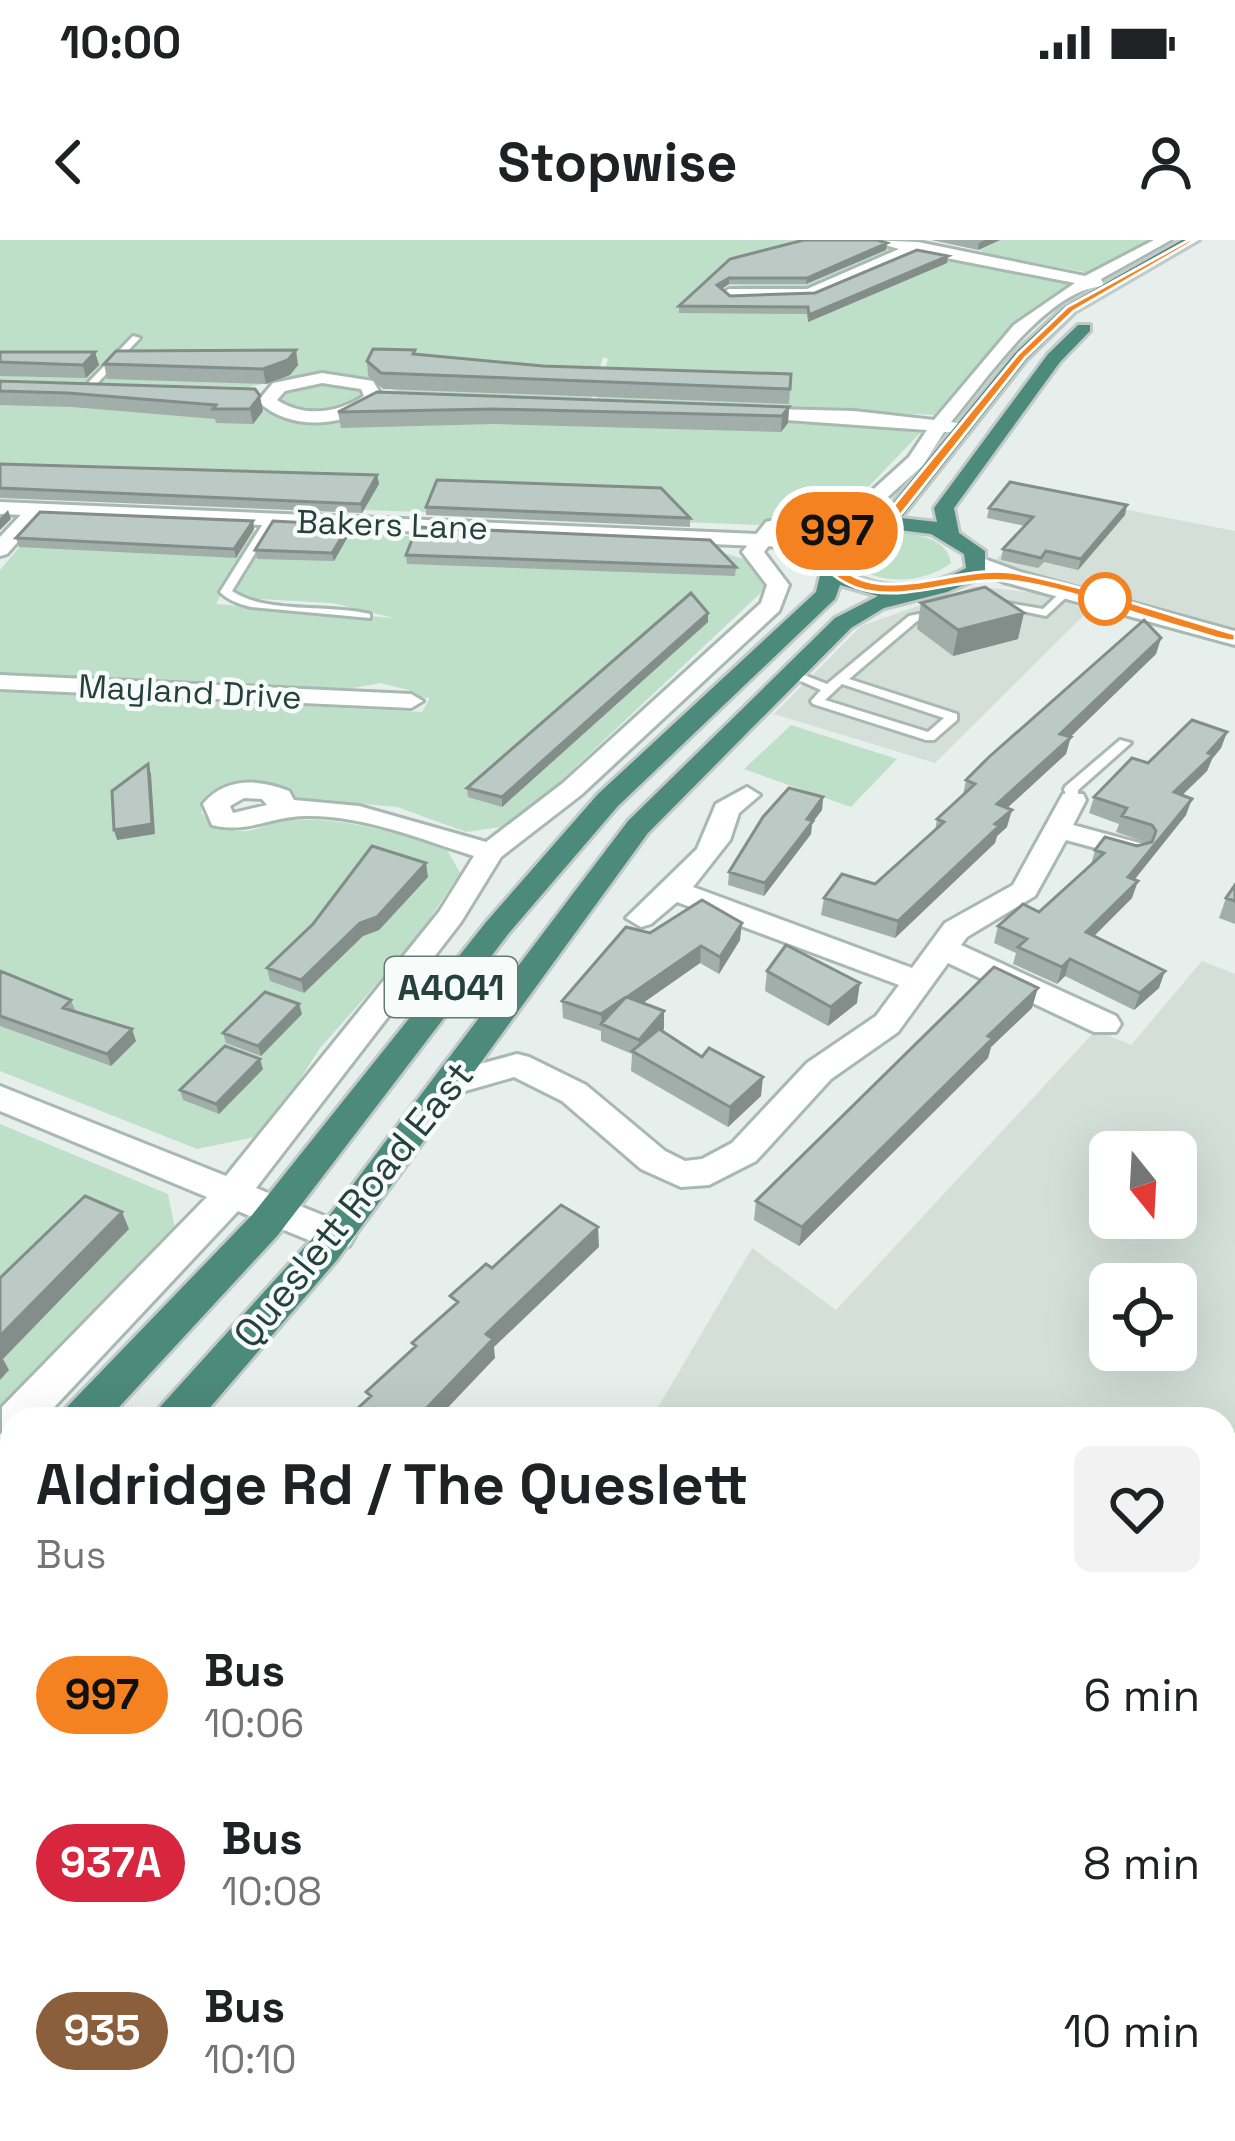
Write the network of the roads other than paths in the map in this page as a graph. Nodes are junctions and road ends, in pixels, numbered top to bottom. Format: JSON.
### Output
{"nodes":[{"id":1,"x":875,"y":240,"type":"edge"},
{"id":2,"x":1164,"y":240,"type":"edge"},
{"id":3,"x":1199,"y":244,"type":"edge"},
{"id":4,"x":918,"y":246,"type":"junction"},
{"id":5,"x":955,"y":246,"type":"edge"},
{"id":6,"x":1088,"y":281,"type":"junction"},
{"id":7,"x":1109,"y":285,"type":"junction"},
{"id":8,"x":1134,"y":291,"type":"junction"},
{"id":9,"x":728,"y":294,"type":"edge"},
{"id":10,"x":136,"y":338,"type":"dead end"},
{"id":11,"x":66,"y":387,"type":"edge"},
{"id":12,"x":88,"y":388,"type":"junction"},
{"id":13,"x":111,"y":389,"type":"edge"},
{"id":14,"x":246,"y":394,"type":"edge"},
{"id":15,"x":268,"y":394,"type":"junction"},
{"id":16,"x":374,"y":398,"type":"junction"},
{"id":17,"x":395,"y":399,"type":"edge"},
{"id":18,"x":728,"y":411,"type":"edge"},
{"id":19,"x":939,"y":425,"type":"junction"},
{"id":20,"x":966,"y":429,"type":"junction"},
{"id":21,"x":1000,"y":434,"type":"junction"},
{"id":22,"x":0,"y":508,"type":"edge"},
{"id":23,"x":36,"y":510,"type":"junction"},
{"id":24,"x":271,"y":519,"type":"junction"},
{"id":25,"x":868,"y":523,"type":"junction"},
{"id":26,"x":949,"y":533,"type":"junction"},
{"id":27,"x":774,"y":540,"type":"junction"},
{"id":28,"x":0,"y":550,"type":"edge"},
{"id":29,"x":825,"y":554,"type":"junction"},
{"id":30,"x":975,"y":570,"type":"junction"},
{"id":31,"x":1070,"y":590,"type":"junction"},
{"id":32,"x":940,"y":600,"type":"junction"},
{"id":33,"x":971,"y":607,"type":"edge"},
{"id":34,"x":366,"y":616,"type":"dead end"},
{"id":35,"x":1235,"y":638,"type":"edge"},
{"id":36,"x":791,"y":674,"type":"junction"},
{"id":37,"x":841,"y":680,"type":"junction"},
{"id":38,"x":0,"y":682,"type":"edge"},
{"id":39,"x":829,"y":689,"type":"junction"},
{"id":40,"x":411,"y":701,"type":"dead end"},
{"id":41,"x":1125,"y":743,"type":"dead end"},
{"id":42,"x":747,"y":795,"type":"dead end"},
{"id":43,"x":281,"y":808,"type":"dead end"},
{"id":44,"x":1067,"y":815,"type":"junction"},
{"id":45,"x":1133,"y":850,"type":"edge"},
{"id":46,"x":490,"y":852,"type":"junction"},
{"id":47,"x":673,"y":890,"type":"junction"},
{"id":48,"x":452,"y":916,"type":"junction"},
{"id":49,"x":641,"y":918,"type":"dead end"},
{"id":50,"x":498,"y":927,"type":"junction"},
{"id":51,"x":553,"y":941,"type":"junction"},
{"id":52,"x":941,"y":948,"type":"junction"},
{"id":53,"x":917,"y":980,"type":"junction"},
{"id":54,"x":1105,"y":1024,"type":"dead end"},
{"id":55,"x":488,"y":1034,"type":"junction"},
{"id":56,"x":517,"y":1064,"type":"junction"},
{"id":57,"x":451,"y":1084,"type":"junction"},
{"id":58,"x":0,"y":1098,"type":"edge"},
{"id":59,"x":232,"y":1194,"type":"junction"},
{"id":60,"x":275,"y":1211,"type":"junction"},
{"id":61,"x":336,"y":1236,"type":"junction"},
{"id":62,"x":28,"y":1407,"type":"edge"},
{"id":63,"x":93,"y":1407,"type":"edge"},
{"id":64,"x":186,"y":1407,"type":"edge"}],
"edges":[{"from":1,"to":4,"type":"street"},
{"from":2,"to":6,"type":"street"},
{"from":3,"to":7,"type":"highway"},
{"from":3,"to":8,"type":"highway"},
{"from":4,"to":5,"type":"street"},
{"from":4,"to":9,"type":"street"},
{"from":5,"to":6,"type":"street"},
{"from":6,"to":7,"type":"street"},
{"from":6,"to":19,"type":"street"},
{"from":7,"to":8,"type":"highway"},
{"from":7,"to":20,"type":"highway"},
{"from":8,"to":21,"type":"highway"},
{"from":10,"to":12,"type":"lane"},
{"from":11,"to":12,"type":"street"},
{"from":12,"to":13,"type":"street"},
{"from":14,"to":15,"type":"street"},
{"from":15,"to":16,"type":"street"},
{"from":15,"to":16,"type":"street"},
{"from":16,"to":17,"type":"street"},
{"from":18,"to":19,"type":"street"},
{"from":19,"to":20,"type":"street"},
{"from":19,"to":27,"type":"street"},
{"from":20,"to":21,"type":"highway"},
{"from":20,"to":25,"type":"highway"},
{"from":21,"to":26,"type":"highway"},
{"from":22,"to":23,"type":"street","name":"Bakers Lane"},
{"from":23,"to":24,"type":"street","name":"Bakers Lane"},
{"from":23,"to":28,"type":"street"},
{"from":24,"to":27,"type":"street","name":"Bakers Lane"},
{"from":24,"to":34,"type":"lane"},
{"from":25,"to":26,"type":"highway"},
{"from":25,"to":29,"type":"highway"},
{"from":26,"to":30,"type":"highway"},
{"from":27,"to":29,"type":"street","name":"Bakers Lane"},
{"from":27,"to":46,"type":"street"},
{"from":29,"to":32,"type":"highway"},
{"from":29,"to":50,"type":"highway","name":"Queslett Road East","number":"A4041"},
{"from":30,"to":31,"type":"street"},
{"from":30,"to":32,"type":"highway","name":"Queslett Road East"},
{"from":31,"to":33,"type":"lane"},
{"from":31,"to":35,"type":"street"},
{"from":32,"to":36,"type":"highway","name":"Queslett Road East","number":"A4041"},
{"from":32,"to":37,"type":"lane"},
{"from":36,"to":39,"type":"lane"},
{"from":36,"to":51,"type":"highway","name":"Queslett Road East","number":"A4041"},
{"from":37,"to":39,"type":"lane"},
{"from":37,"to":39,"type":"lane"},
{"from":38,"to":40,"type":"street","name":"Mayland Drive"},
{"from":41,"to":44,"type":"lane"},
{"from":42,"to":47,"type":"street"},
{"from":43,"to":46,"type":"street"},
{"from":44,"to":45,"type":"street"},
{"from":44,"to":52,"type":"street"},
{"from":46,"to":48,"type":"street"},
{"from":47,"to":49,"type":"street"},
{"from":47,"to":53,"type":"street"},
{"from":48,"to":50,"type":"street"},
{"from":48,"to":59,"type":"street"},
{"from":50,"to":51,"type":"highway"},
{"from":50,"to":60,"type":"highway","name":"Queslett Road East","number":"A4041"},
{"from":51,"to":55,"type":"highway","name":"Queslett Road East","number":"A4041"},
{"from":52,"to":53,"type":"street"},
{"from":52,"to":54,"type":"street"},
{"from":53,"to":56,"type":"street"},
{"from":55,"to":56,"type":"street"},
{"from":55,"to":57,"type":"highway","name":"Queslett Road East","number":"A4041"},
{"from":56,"to":57,"type":"street"},
{"from":57,"to":61,"type":"highway","name":"Queslett Road East","number":"A4041"},
{"from":58,"to":59,"type":"street"},
{"from":59,"to":60,"type":"street"},
{"from":59,"to":62,"type":"street"},
{"from":60,"to":61,"type":"street"},
{"from":60,"to":63,"type":"highway","name":"Queslett Road East","number":"A4041"},
{"from":61,"to":64,"type":"highway","name":"Queslett Road East","number":"A4041"}]}
